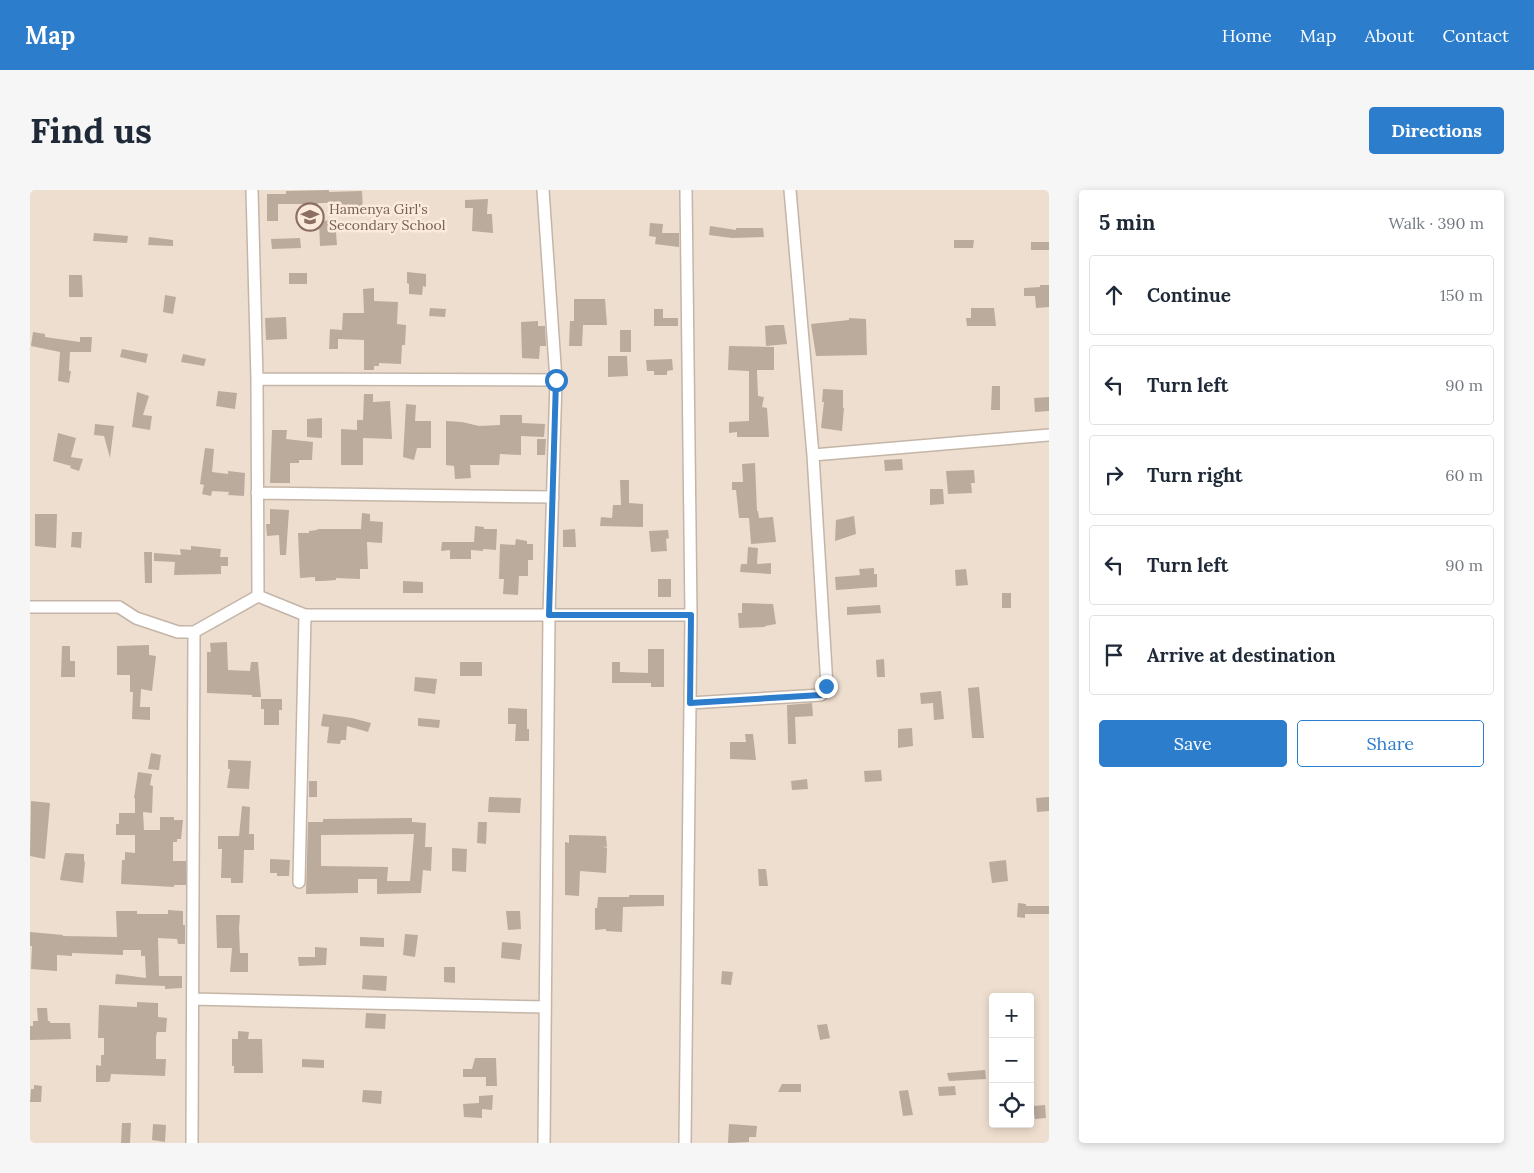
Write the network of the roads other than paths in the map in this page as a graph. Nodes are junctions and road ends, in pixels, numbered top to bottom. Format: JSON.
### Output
{"nodes":[{"id":1,"x":252,"y":190,"type":"edge"},
{"id":2,"x":543,"y":190,"type":"edge"},
{"id":3,"x":686,"y":190,"type":"edge"},
{"id":4,"x":790,"y":190,"type":"edge"},
{"id":5,"x":258,"y":379,"type":"junction"},
{"id":6,"x":556,"y":380,"type":"junction"},
{"id":7,"x":1049,"y":435,"type":"edge"},
{"id":8,"x":813,"y":455,"type":"junction"},
{"id":9,"x":257,"y":493,"type":"junction"},
{"id":10,"x":553,"y":497,"type":"junction"},
{"id":11,"x":258,"y":596,"type":"junction"},
{"id":12,"x":30,"y":607,"type":"edge"},
{"id":13,"x":305,"y":615,"type":"junction"},
{"id":14,"x":549,"y":615,"type":"junction"},
{"id":15,"x":691,"y":615,"type":"junction"},
{"id":16,"x":194,"y":632,"type":"junction"},
{"id":17,"x":690,"y":703,"type":"junction"},
{"id":18,"x":299,"y":882,"type":"dead end"},
{"id":19,"x":193,"y":999,"type":"junction"},
{"id":20,"x":545,"y":1007,"type":"junction"},
{"id":21,"x":192,"y":1143,"type":"edge"},
{"id":22,"x":544,"y":1143,"type":"edge"},
{"id":23,"x":685,"y":1143,"type":"edge"}],
"edges":[{"from":1,"to":5,"type":"street"},
{"from":2,"to":6,"type":"street"},
{"from":3,"to":15,"type":"street"},
{"from":4,"to":8,"type":"street"},
{"from":5,"to":6,"type":"street"},
{"from":5,"to":9,"type":"street"},
{"from":6,"to":10,"type":"street"},
{"from":7,"to":8,"type":"street"},
{"from":8,"to":17,"type":"street"},
{"from":9,"to":10,"type":"street"},
{"from":9,"to":11,"type":"street"},
{"from":10,"to":14,"type":"street"},
{"from":11,"to":13,"type":"street"},
{"from":11,"to":16,"type":"street"},
{"from":12,"to":16,"type":"street"},
{"from":13,"to":14,"type":"street"},
{"from":13,"to":18,"type":"street"},
{"from":14,"to":15,"type":"street"},
{"from":14,"to":20,"type":"street"},
{"from":15,"to":17,"type":"street"},
{"from":16,"to":19,"type":"street"},
{"from":17,"to":23,"type":"street"},
{"from":19,"to":20,"type":"street"},
{"from":19,"to":21,"type":"street"},
{"from":20,"to":22,"type":"street"}]}
